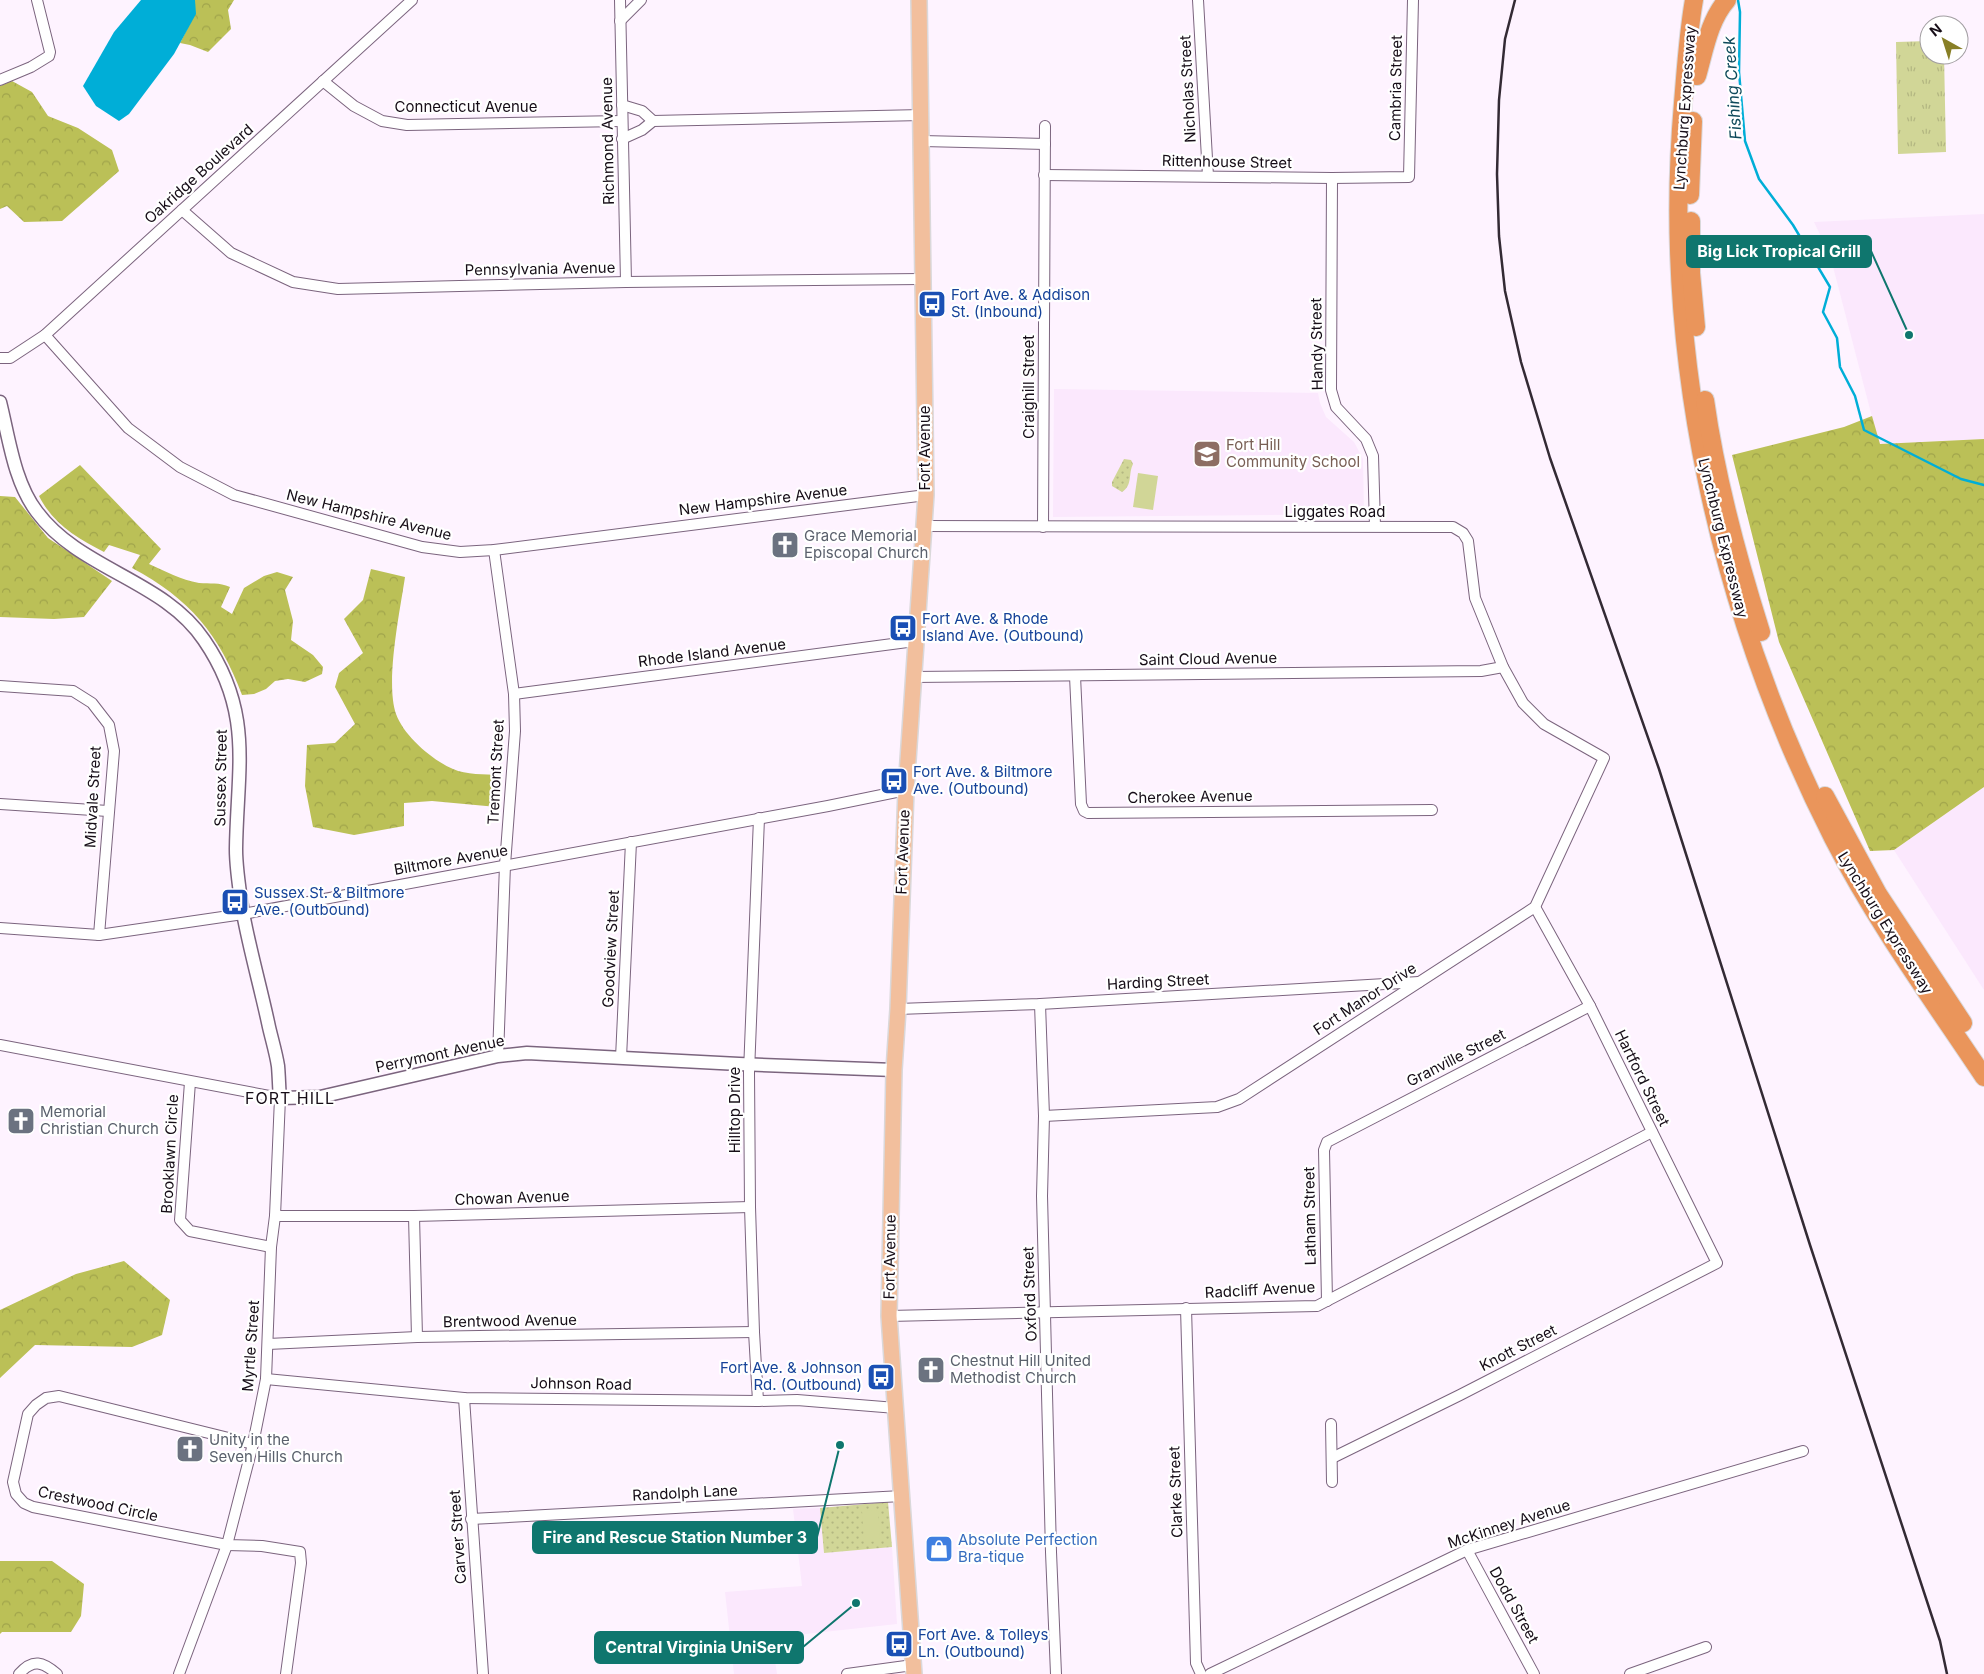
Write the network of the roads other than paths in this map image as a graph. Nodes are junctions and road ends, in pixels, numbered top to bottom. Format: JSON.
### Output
{"nodes":[{"id":1,"x":37,"y":0,"type":"edge"},
{"id":2,"x":412,"y":0,"type":"edge"},
{"id":3,"x":620,"y":0,"type":"edge"},
{"id":4,"x":640,"y":0,"type":"edge"},
{"id":5,"x":919,"y":0,"type":"edge"},
{"id":6,"x":1198,"y":0,"type":"edge"},
{"id":7,"x":1413,"y":0,"type":"edge"},
{"id":8,"x":1694,"y":0,"type":"edge"},
{"id":9,"x":1706,"y":0,"type":"edge"},
{"id":10,"x":1727,"y":0,"type":"edge"},
{"id":11,"x":620,"y":21,"type":"junction"},
{"id":12,"x":1697,"y":76,"type":"junction"},
{"id":13,"x":0,"y":80,"type":"edge"},
{"id":14,"x":323,"y":81,"type":"junction"},
{"id":15,"x":622,"y":104,"type":"junction"},
{"id":16,"x":922,"y":115,"type":"junction"},
{"id":17,"x":653,"y":121,"type":"junction"},
{"id":18,"x":622,"y":122,"type":"junction"},
{"id":19,"x":1045,"y":126,"type":"dead end"},
{"id":20,"x":622,"y":139,"type":"junction"},
{"id":21,"x":922,"y":141,"type":"junction"},
{"id":22,"x":1045,"y":144,"type":"junction"},
{"id":23,"x":1044,"y":176,"type":"junction"},
{"id":24,"x":1208,"y":176,"type":"junction"},
{"id":25,"x":1410,"y":177,"type":"joint"},
{"id":26,"x":1332,"y":178,"type":"junction"},
{"id":27,"x":182,"y":210,"type":"junction"},
{"id":28,"x":922,"y":279,"type":"junction"},
{"id":29,"x":626,"y":282,"type":"junction"},
{"id":30,"x":45,"y":335,"type":"junction"},
{"id":31,"x":0,"y":358,"type":"edge"},
{"id":32,"x":0,"y":402,"type":"edge"},
{"id":33,"x":926,"y":494,"type":"junction"},
{"id":34,"x":924,"y":526,"type":"junction"},
{"id":35,"x":1375,"y":526,"type":"junction"},
{"id":36,"x":1043,"y":528,"type":"junction"},
{"id":37,"x":494,"y":550,"type":"junction"},
{"id":38,"x":915,"y":641,"type":"junction"},
{"id":39,"x":1503,"y":667,"type":"junction"},
{"id":40,"x":1075,"y":676,"type":"junction"},
{"id":41,"x":913,"y":677,"type":"junction"},
{"id":42,"x":0,"y":686,"type":"edge"},
{"id":43,"x":514,"y":694,"type":"junction"},
{"id":44,"x":906,"y":790,"type":"junction"},
{"id":45,"x":0,"y":804,"type":"edge"},
{"id":46,"x":1432,"y":810,"type":"dead end"},
{"id":47,"x":108,"y":811,"type":"junction"},
{"id":48,"x":760,"y":818,"type":"junction"},
{"id":49,"x":631,"y":842,"type":"junction"},
{"id":50,"x":505,"y":864,"type":"junction"},
{"id":51,"x":1535,"y":907,"type":"junction"},
{"id":52,"x":243,"y":914,"type":"junction"},
{"id":53,"x":0,"y":928,"type":"edge"},
{"id":54,"x":99,"y":935,"type":"junction"},
{"id":55,"x":1419,"y":982,"type":"junction"},
{"id":56,"x":1040,"y":1004,"type":"junction"},
{"id":57,"x":1590,"y":1006,"type":"junction"},
{"id":58,"x":898,"y":1008,"type":"junction"},
{"id":59,"x":0,"y":1045,"type":"edge"},
{"id":60,"x":1984,"y":1055,"type":"edge"},
{"id":61,"x":498,"y":1056,"type":"junction"},
{"id":62,"x":621,"y":1058,"type":"junction"},
{"id":63,"x":750,"y":1065,"type":"junction"},
{"id":64,"x":894,"y":1070,"type":"junction"},
{"id":65,"x":1984,"y":1077,"type":"edge"},
{"id":66,"x":190,"y":1082,"type":"junction"},
{"id":67,"x":280,"y":1098,"type":"junction"},
{"id":68,"x":1044,"y":1116,"type":"junction"},
{"id":69,"x":1652,"y":1132,"type":"junction"},
{"id":70,"x":1336,"y":1138,"type":"joint"},
{"id":71,"x":750,"y":1207,"type":"junction"},
{"id":72,"x":275,"y":1216,"type":"junction"},
{"id":73,"x":414,"y":1216,"type":"junction"},
{"id":74,"x":271,"y":1247,"type":"junction"},
{"id":75,"x":1717,"y":1263,"type":"joint"},
{"id":76,"x":1327,"y":1300,"type":"junction"},
{"id":77,"x":1186,"y":1308,"type":"junction"},
{"id":78,"x":1046,"y":1312,"type":"junction"},
{"id":79,"x":889,"y":1316,"type":"junction"},
{"id":80,"x":754,"y":1332,"type":"junction"},
{"id":81,"x":417,"y":1337,"type":"junction"},
{"id":82,"x":268,"y":1344,"type":"junction"},
{"id":83,"x":266,"y":1379,"type":"junction"},
{"id":84,"x":464,"y":1398,"type":"junction"},
{"id":85,"x":758,"y":1401,"type":"junction"},
{"id":86,"x":896,"y":1408,"type":"junction"},
{"id":87,"x":1331,"y":1424,"type":"dead end"},
{"id":88,"x":253,"y":1444,"type":"junction"},
{"id":89,"x":1803,"y":1451,"type":"dead end"},
{"id":90,"x":1332,"y":1458,"type":"junction"},
{"id":91,"x":1332,"y":1482,"type":"dead end"},
{"id":92,"x":902,"y":1496,"type":"junction"},
{"id":93,"x":471,"y":1519,"type":"junction"},
{"id":94,"x":227,"y":1545,"type":"junction"},
{"id":95,"x":1466,"y":1550,"type":"junction"},
{"id":96,"x":1706,"y":1647,"type":"dead end"},
{"id":97,"x":913,"y":1669,"type":"edge"},
{"id":98,"x":20,"y":1674,"type":"edge"},
{"id":99,"x":57,"y":1674,"type":"edge"},
{"id":100,"x":179,"y":1674,"type":"edge"},
{"id":101,"x":286,"y":1674,"type":"edge"},
{"id":102,"x":483,"y":1674,"type":"edge"},
{"id":103,"x":847,"y":1674,"type":"edge"},
{"id":104,"x":1056,"y":1674,"type":"edge"},
{"id":105,"x":1202,"y":1674,"type":"edge"},
{"id":106,"x":1210,"y":1674,"type":"edge"},
{"id":107,"x":1534,"y":1674,"type":"edge"},
{"id":108,"x":1630,"y":1674,"type":"edge"}],
"edges":[{"from":1,"to":13,"type":"street"},
{"from":2,"to":14,"type":"street","name":"Oakridge Boulevard"},
{"from":3,"to":11,"type":"street","name":"Richmond Avenue"},
{"from":4,"to":11,"type":"street"},
{"from":5,"to":16,"type":"main road","name":"Fort Avenue"},
{"from":6,"to":24,"type":"street","name":"Nicholas Street"},
{"from":7,"to":25,"type":"street","name":"Cambria Street"},
{"from":8,"to":65,"type":"highway","name":"Lynchburg Expressway"},
{"from":9,"to":12,"type":"highway","name":"Lynchburg Expressway"},
{"from":10,"to":12,"type":"highway"},
{"from":11,"to":15,"type":"street","name":"Richmond Avenue"},
{"from":12,"to":60,"type":"highway","name":"Lynchburg Expressway"},
{"from":14,"to":18,"type":"street","name":"Connecticut Avenue"},
{"from":14,"to":27,"type":"street","name":"Oakridge Boulevard"},
{"from":15,"to":17,"type":"street"},
{"from":15,"to":18,"type":"street","name":"Richmond Avenue"},
{"from":16,"to":17,"type":"street"},
{"from":16,"to":21,"type":"main road","name":"Fort Avenue"},
{"from":17,"to":20,"type":"street"},
{"from":18,"to":20,"type":"street","name":"Richmond Avenue"},
{"from":19,"to":22,"type":"street","name":"Craighill Street"},
{"from":20,"to":29,"type":"street","name":"Richmond Avenue"},
{"from":21,"to":22,"type":"street"},
{"from":21,"to":28,"type":"main road","name":"Fort Avenue"},
{"from":22,"to":23,"type":"street","name":"Craighill Street"},
{"from":23,"to":24,"type":"street","name":"Rittenhouse Street"},
{"from":23,"to":36,"type":"street","name":"Craighill Street"},
{"from":24,"to":26,"type":"street","name":"Rittenhouse Street"},
{"from":25,"to":26,"type":"street","name":"Rittenhouse Street"},
{"from":26,"to":35,"type":"street","name":"Handy Street"},
{"from":27,"to":29,"type":"street","name":"Pennsylvania Avenue"},
{"from":27,"to":30,"type":"street","name":"Oakridge Boulevard"},
{"from":28,"to":29,"type":"street","name":"Pennsylvania Avenue"},
{"from":28,"to":33,"type":"main road","name":"Fort Avenue"},
{"from":30,"to":31,"type":"street","name":"Oakridge Boulevard"},
{"from":30,"to":37,"type":"street","name":"New Hampshire Avenue"},
{"from":32,"to":52,"type":"street","name":"Sussex Street"},
{"from":33,"to":34,"type":"main road","name":"Fort Avenue"},
{"from":33,"to":37,"type":"street","name":"New Hampshire Avenue"},
{"from":34,"to":36,"type":"street","name":"Liggates Road"},
{"from":34,"to":38,"type":"main road","name":"Fort Avenue"},
{"from":35,"to":36,"type":"street","name":"Liggates Road"},
{"from":35,"to":39,"type":"street","name":"Liggates Road"},
{"from":37,"to":43,"type":"street","name":"Tremont Street"},
{"from":38,"to":41,"type":"main road","name":"Fort Avenue"},
{"from":38,"to":43,"type":"street","name":"Rhode Island Avenue"},
{"from":39,"to":40,"type":"street","name":"Saint Cloud Avenue"},
{"from":39,"to":51,"type":"street","name":"Liggates Road"},
{"from":40,"to":41,"type":"street","name":"Saint Cloud Avenue"},
{"from":40,"to":46,"type":"street","name":"Cherokee Avenue"},
{"from":41,"to":44,"type":"main road","name":"Fort Avenue"},
{"from":42,"to":47,"type":"street","name":"Midvale Street"},
{"from":43,"to":50,"type":"street","name":"Tremont Street"},
{"from":44,"to":48,"type":"street","name":"Biltmore Avenue"},
{"from":44,"to":58,"type":"main road","name":"Fort Avenue"},
{"from":45,"to":47,"type":"street"},
{"from":47,"to":54,"type":"street","name":"Midvale Street"},
{"from":48,"to":49,"type":"street","name":"Biltmore Avenue"},
{"from":48,"to":63,"type":"street","name":"Hilltop Drive"},
{"from":49,"to":50,"type":"street","name":"Biltmore Avenue"},
{"from":49,"to":62,"type":"street","name":"Goodview Street"},
{"from":50,"to":52,"type":"street","name":"Biltmore Avenue"},
{"from":50,"to":61,"type":"street","name":"Tremont Street"},
{"from":51,"to":55,"type":"street","name":"Fort Manor Drive"},
{"from":51,"to":57,"type":"street","name":"Hartford Street"},
{"from":52,"to":54,"type":"street","name":"Biltmore Avenue"},
{"from":52,"to":67,"type":"street","name":"Sussex Street"},
{"from":53,"to":54,"type":"street","name":"Biltmore Avenue"},
{"from":55,"to":56,"type":"street","name":"Harding Street"},
{"from":55,"to":68,"type":"street","name":"Fort Manor Drive"},
{"from":56,"to":58,"type":"street","name":"Harding Street"},
{"from":56,"to":68,"type":"street","name":"Oxford Street"},
{"from":57,"to":69,"type":"street","name":"Hartford Street"},
{"from":57,"to":70,"type":"street","name":"Granville Street"},
{"from":58,"to":64,"type":"main road","name":"Fort Avenue"},
{"from":59,"to":66,"type":"street","name":"Perrymont Avenue"},
{"from":61,"to":62,"type":"street","name":"Perrymont Avenue"},
{"from":61,"to":67,"type":"street","name":"Perrymont Avenue"},
{"from":62,"to":63,"type":"street","name":"Perrymont Avenue"},
{"from":63,"to":64,"type":"street","name":"Perrymont Avenue"},
{"from":63,"to":71,"type":"street","name":"Hilltop Drive"},
{"from":64,"to":79,"type":"main road","name":"Fort Avenue"},
{"from":66,"to":67,"type":"street","name":"Perrymont Avenue"},
{"from":66,"to":74,"type":"street","name":"Brooklawn Circle"},
{"from":67,"to":72,"type":"street","name":"Myrtle Street"},
{"from":68,"to":78,"type":"street","name":"Oxford Street"},
{"from":69,"to":75,"type":"street","name":"Hartford Street"},
{"from":69,"to":76,"type":"street","name":"Radcliff Avenue"},
{"from":70,"to":76,"type":"street","name":"Latham Street"},
{"from":71,"to":73,"type":"street","name":"Chowan Avenue"},
{"from":71,"to":80,"type":"street","name":"Hilltop Drive"},
{"from":72,"to":73,"type":"street","name":"Chowan Avenue"},
{"from":72,"to":74,"type":"street","name":"Myrtle Street"},
{"from":73,"to":81,"type":"street"},
{"from":74,"to":82,"type":"street","name":"Myrtle Street"},
{"from":75,"to":90,"type":"street","name":"Knott Street"},
{"from":76,"to":77,"type":"street","name":"Radcliff Avenue"},
{"from":77,"to":78,"type":"street","name":"Radcliff Avenue"},
{"from":77,"to":105,"type":"street","name":"Clarke Street"},
{"from":78,"to":79,"type":"street","name":"Radcliff Avenue"},
{"from":78,"to":104,"type":"street","name":"Oxford Street"},
{"from":79,"to":86,"type":"main road","name":"Fort Avenue"},
{"from":80,"to":81,"type":"street","name":"Brentwood Avenue"},
{"from":80,"to":85,"type":"street","name":"Hilltop Drive"},
{"from":81,"to":82,"type":"street","name":"Brentwood Avenue"},
{"from":82,"to":83,"type":"street","name":"Myrtle Street"},
{"from":83,"to":84,"type":"street","name":"Johnson Road"},
{"from":83,"to":88,"type":"street","name":"Myrtle Street"},
{"from":84,"to":85,"type":"street","name":"Johnson Road"},
{"from":84,"to":93,"type":"street","name":"Carver Street"},
{"from":85,"to":86,"type":"street","name":"Johnson Road"},
{"from":86,"to":92,"type":"main road","name":"Fort Avenue"},
{"from":87,"to":90,"type":"street"},
{"from":88,"to":94,"type":"street","name":"Myrtle Street"},
{"from":88,"to":94,"type":"street","name":"Crestwood Circle"},
{"from":89,"to":95,"type":"street","name":"McKinney Avenue"},
{"from":90,"to":91,"type":"street"},
{"from":92,"to":93,"type":"street","name":"Randolph Lane"},
{"from":92,"to":97,"type":"main road","name":"Fort Avenue"},
{"from":93,"to":102,"type":"street","name":"Carver Street"},
{"from":94,"to":100,"type":"street","name":"Myrtle Street"},
{"from":94,"to":101,"type":"street","name":"Crestwood Circle"},
{"from":95,"to":106,"type":"street","name":"McKinney Avenue"},
{"from":95,"to":107,"type":"street","name":"Dodd Street"},
{"from":96,"to":108,"type":"street"},
{"from":97,"to":103,"type":"street"},
{"from":98,"to":99,"type":"street"}]}
